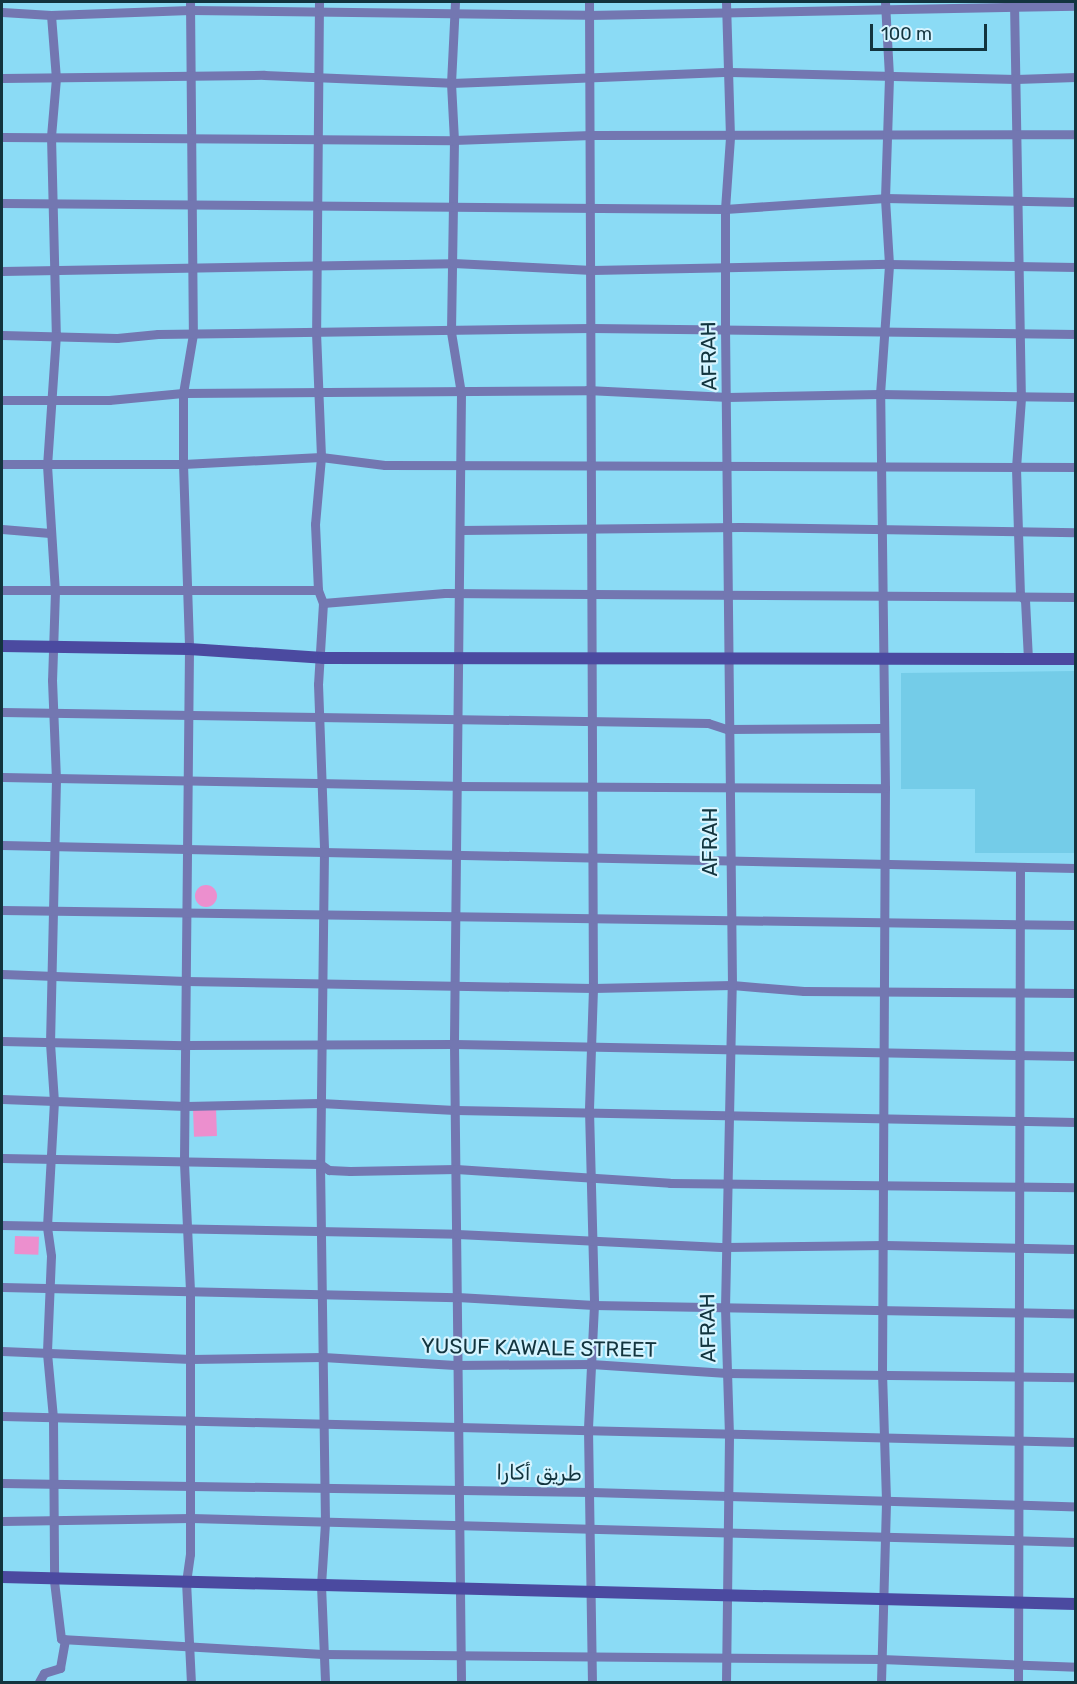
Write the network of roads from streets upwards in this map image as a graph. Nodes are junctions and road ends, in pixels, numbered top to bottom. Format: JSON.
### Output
{"nodes":[{"id":1,"x":318,"y":2,"type":"edge"},
{"id":2,"x":455,"y":2,"type":"edge"},
{"id":3,"x":589,"y":2,"type":"edge"},
{"id":4,"x":726,"y":2,"type":"edge"},
{"id":5,"x":885,"y":2,"type":"edge"},
{"id":6,"x":1014,"y":3,"type":"edge"},
{"id":7,"x":190,"y":6,"type":"edge"},
{"id":8,"x":1076,"y":6,"type":"edge"},
{"id":9,"x":47,"y":9,"type":"edge"},
{"id":10,"x":2,"y":12,"type":"edge"},
{"id":11,"x":318,"y":12,"type":"junction"},
{"id":12,"x":885,"y":12,"type":"junction"},
{"id":13,"x":727,"y":13,"type":"junction"},
{"id":14,"x":588,"y":15,"type":"junction"},
{"id":15,"x":455,"y":16,"type":"junction"},
{"id":16,"x":730,"y":72,"type":"junction"},
{"id":17,"x":192,"y":75,"type":"junction"},
{"id":18,"x":889,"y":76,"type":"junction"},
{"id":19,"x":1076,"y":77,"type":"edge"},
{"id":20,"x":2,"y":78,"type":"edge"},
{"id":21,"x":56,"y":78,"type":"junction"},
{"id":22,"x":319,"y":79,"type":"junction"},
{"id":23,"x":1016,"y":79,"type":"junction"},
{"id":24,"x":590,"y":80,"type":"junction"},
{"id":25,"x":451,"y":83,"type":"junction"},
{"id":26,"x":1076,"y":134,"type":"edge"},
{"id":27,"x":591,"y":135,"type":"junction"},
{"id":28,"x":885,"y":135,"type":"junction"},
{"id":29,"x":1018,"y":135,"type":"junction"},
{"id":30,"x":51,"y":136,"type":"junction"},
{"id":31,"x":2,"y":137,"type":"edge"},
{"id":32,"x":730,"y":137,"type":"junction"},
{"id":33,"x":188,"y":140,"type":"junction"},
{"id":34,"x":319,"y":140,"type":"junction"},
{"id":35,"x":454,"y":140,"type":"junction"},
{"id":36,"x":885,"y":198,"type":"junction"},
{"id":37,"x":1076,"y":202,"type":"edge"},
{"id":38,"x":2,"y":203,"type":"edge"},
{"id":39,"x":190,"y":204,"type":"junction"},
{"id":40,"x":1020,"y":204,"type":"junction"},
{"id":41,"x":316,"y":205,"type":"junction"},
{"id":42,"x":453,"y":205,"type":"junction"},
{"id":43,"x":54,"y":206,"type":"junction"},
{"id":44,"x":592,"y":208,"type":"junction"},
{"id":45,"x":725,"y":209,"type":"junction"},
{"id":46,"x":453,"y":264,"type":"junction"},
{"id":47,"x":890,"y":264,"type":"junction"},
{"id":48,"x":728,"y":266,"type":"junction"},
{"id":49,"x":1017,"y":266,"type":"junction"},
{"id":50,"x":189,"y":267,"type":"junction"},
{"id":51,"x":1076,"y":267,"type":"edge"},
{"id":52,"x":316,"y":268,"type":"junction"},
{"id":53,"x":55,"y":270,"type":"junction"},
{"id":54,"x":592,"y":270,"type":"junction"},
{"id":55,"x":2,"y":271,"type":"edge"},
{"id":56,"x":591,"y":328,"type":"junction"},
{"id":57,"x":725,"y":330,"type":"junction"},
{"id":58,"x":316,"y":332,"type":"junction"},
{"id":59,"x":451,"y":332,"type":"junction"},
{"id":60,"x":883,"y":332,"type":"junction"},
{"id":61,"x":1019,"y":332,"type":"junction"},
{"id":62,"x":56,"y":334,"type":"junction"},
{"id":63,"x":193,"y":334,"type":"junction"},
{"id":64,"x":1076,"y":334,"type":"edge"},
{"id":65,"x":2,"y":335,"type":"edge"},
{"id":66,"x":587,"y":390,"type":"junction"},
{"id":67,"x":183,"y":393,"type":"junction"},
{"id":68,"x":318,"y":393,"type":"junction"},
{"id":69,"x":461,"y":393,"type":"junction"},
{"id":70,"x":880,"y":394,"type":"junction"},
{"id":71,"x":728,"y":397,"type":"junction"},
{"id":72,"x":1076,"y":397,"type":"edge"},
{"id":73,"x":1021,"y":398,"type":"junction"},
{"id":74,"x":49,"y":399,"type":"junction"},
{"id":75,"x":2,"y":400,"type":"edge"},
{"id":76,"x":321,"y":457,"type":"junction"},
{"id":77,"x":2,"y":464,"type":"edge"},
{"id":78,"x":183,"y":464,"type":"junction"},
{"id":79,"x":46,"y":465,"type":"junction"},
{"id":80,"x":462,"y":465,"type":"junction"},
{"id":81,"x":588,"y":466,"type":"junction"},
{"id":82,"x":728,"y":466,"type":"junction"},
{"id":83,"x":881,"y":467,"type":"junction"},
{"id":84,"x":1076,"y":467,"type":"edge"},
{"id":85,"x":1016,"y":468,"type":"junction"},
{"id":86,"x":729,"y":527,"type":"junction"},
{"id":87,"x":2,"y":530,"type":"edge"},
{"id":88,"x":460,"y":530,"type":"junction"},
{"id":89,"x":882,"y":530,"type":"junction"},
{"id":90,"x":591,"y":531,"type":"junction"},
{"id":91,"x":1019,"y":531,"type":"junction"},
{"id":92,"x":1076,"y":532,"type":"edge"},
{"id":93,"x":51,"y":533,"type":"junction"},
{"id":94,"x":185,"y":589,"type":"junction"},
{"id":95,"x":2,"y":590,"type":"edge"},
{"id":96,"x":318,"y":590,"type":"junction"},
{"id":97,"x":55,"y":591,"type":"junction"},
{"id":98,"x":459,"y":594,"type":"junction"},
{"id":99,"x":591,"y":595,"type":"junction"},
{"id":100,"x":728,"y":595,"type":"junction"},
{"id":101,"x":882,"y":595,"type":"junction"},
{"id":102,"x":1020,"y":595,"type":"junction"},
{"id":103,"x":1076,"y":597,"type":"edge"},
{"id":104,"x":323,"y":603,"type":"junction"},
{"id":105,"x":2,"y":646,"type":"edge"},
{"id":106,"x":52,"y":646,"type":"junction"},
{"id":107,"x":189,"y":649,"type":"junction"},
{"id":108,"x":458,"y":655,"type":"junction"},
{"id":109,"x":323,"y":658,"type":"junction"},
{"id":110,"x":591,"y":659,"type":"junction"},
{"id":111,"x":883,"y":659,"type":"junction"},
{"id":112,"x":1028,"y":659,"type":"junction"},
{"id":113,"x":1076,"y":659,"type":"edge"},
{"id":114,"x":728,"y":661,"type":"junction"},
{"id":115,"x":2,"y":712,"type":"edge"},
{"id":116,"x":55,"y":715,"type":"junction"},
{"id":117,"x":186,"y":717,"type":"junction"},
{"id":118,"x":321,"y":718,"type":"junction"},
{"id":119,"x":456,"y":722,"type":"junction"},
{"id":120,"x":591,"y":723,"type":"junction"},
{"id":121,"x":884,"y":728,"type":"junction"},
{"id":122,"x":727,"y":729,"type":"junction"},
{"id":123,"x":2,"y":777,"type":"edge"},
{"id":124,"x":56,"y":779,"type":"junction"},
{"id":125,"x":186,"y":783,"type":"junction"},
{"id":126,"x":321,"y":784,"type":"junction"},
{"id":127,"x":455,"y":786,"type":"junction"},
{"id":128,"x":592,"y":787,"type":"junction"},
{"id":129,"x":728,"y":787,"type":"junction"},
{"id":130,"x":885,"y":788,"type":"junction"},
{"id":131,"x":2,"y":844,"type":"edge"},
{"id":132,"x":55,"y":844,"type":"junction"},
{"id":133,"x":187,"y":847,"type":"junction"},
{"id":134,"x":324,"y":851,"type":"junction"},
{"id":135,"x":458,"y":857,"type":"junction"},
{"id":136,"x":592,"y":858,"type":"junction"},
{"id":137,"x":728,"y":858,"type":"junction"},
{"id":138,"x":884,"y":861,"type":"junction"},
{"id":139,"x":1020,"y":868,"type":"junction"},
{"id":140,"x":1076,"y":868,"type":"edge"},
{"id":141,"x":2,"y":910,"type":"edge"},
{"id":142,"x":55,"y":910,"type":"junction"},
{"id":143,"x":323,"y":914,"type":"junction"},
{"id":144,"x":186,"y":915,"type":"junction"},
{"id":145,"x":458,"y":918,"type":"junction"},
{"id":146,"x":592,"y":920,"type":"junction"},
{"id":147,"x":884,"y":921,"type":"junction"},
{"id":148,"x":728,"y":922,"type":"junction"},
{"id":149,"x":1018,"y":925,"type":"junction"},
{"id":150,"x":1076,"y":925,"type":"edge"},
{"id":151,"x":2,"y":974,"type":"edge"},
{"id":152,"x":54,"y":975,"type":"junction"},
{"id":153,"x":186,"y":981,"type":"junction"},
{"id":154,"x":321,"y":981,"type":"junction"},
{"id":155,"x":455,"y":982,"type":"junction"},
{"id":156,"x":732,"y":985,"type":"junction"},
{"id":157,"x":593,"y":988,"type":"junction"},
{"id":158,"x":883,"y":991,"type":"junction"},
{"id":159,"x":1020,"y":992,"type":"junction"},
{"id":160,"x":1076,"y":993,"type":"edge"},
{"id":161,"x":2,"y":1041,"type":"edge"},
{"id":162,"x":50,"y":1043,"type":"junction"},
{"id":163,"x":322,"y":1043,"type":"junction"},
{"id":164,"x":454,"y":1044,"type":"junction"},
{"id":165,"x":184,"y":1046,"type":"junction"},
{"id":166,"x":591,"y":1047,"type":"junction"},
{"id":167,"x":728,"y":1049,"type":"junction"},
{"id":168,"x":885,"y":1053,"type":"junction"},
{"id":169,"x":1076,"y":1056,"type":"edge"},
{"id":170,"x":1019,"y":1057,"type":"junction"},
{"id":171,"x":2,"y":1099,"type":"edge"},
{"id":172,"x":54,"y":1101,"type":"junction"},
{"id":173,"x":320,"y":1103,"type":"junction"},
{"id":174,"x":186,"y":1106,"type":"junction"},
{"id":175,"x":455,"y":1110,"type":"junction"},
{"id":176,"x":589,"y":1110,"type":"junction"},
{"id":177,"x":728,"y":1114,"type":"junction"},
{"id":178,"x":884,"y":1118,"type":"junction"},
{"id":179,"x":1076,"y":1122,"type":"edge"},
{"id":180,"x":1018,"y":1123,"type":"junction"},
{"id":181,"x":2,"y":1158,"type":"edge"},
{"id":182,"x":50,"y":1160,"type":"junction"},
{"id":183,"x":184,"y":1163,"type":"junction"},
{"id":184,"x":320,"y":1164,"type":"junction"},
{"id":185,"x":456,"y":1169,"type":"junction"},
{"id":186,"x":590,"y":1180,"type":"junction"},
{"id":187,"x":727,"y":1183,"type":"junction"},
{"id":188,"x":885,"y":1184,"type":"junction"},
{"id":189,"x":1076,"y":1187,"type":"edge"},
{"id":190,"x":1018,"y":1188,"type":"junction"},
{"id":191,"x":2,"y":1225,"type":"edge"},
{"id":192,"x":47,"y":1227,"type":"junction"},
{"id":193,"x":187,"y":1228,"type":"junction"},
{"id":194,"x":321,"y":1231,"type":"junction"},
{"id":195,"x":457,"y":1234,"type":"junction"},
{"id":196,"x":591,"y":1240,"type":"junction"},
{"id":197,"x":885,"y":1245,"type":"junction"},
{"id":198,"x":726,"y":1247,"type":"junction"},
{"id":199,"x":1018,"y":1247,"type":"junction"},
{"id":200,"x":1076,"y":1248,"type":"edge"},
{"id":201,"x":2,"y":1287,"type":"edge"},
{"id":202,"x":48,"y":1288,"type":"junction"},
{"id":203,"x":190,"y":1292,"type":"junction"},
{"id":204,"x":324,"y":1294,"type":"junction"},
{"id":205,"x":457,"y":1297,"type":"junction"},
{"id":206,"x":594,"y":1305,"type":"junction"},
{"id":207,"x":725,"y":1308,"type":"junction"},
{"id":208,"x":885,"y":1309,"type":"junction"},
{"id":209,"x":1020,"y":1312,"type":"junction"},
{"id":210,"x":1076,"y":1313,"type":"edge"},
{"id":211,"x":2,"y":1351,"type":"edge"},
{"id":212,"x":47,"y":1353,"type":"junction"},
{"id":213,"x":323,"y":1357,"type":"junction"},
{"id":214,"x":191,"y":1359,"type":"junction"},
{"id":215,"x":591,"y":1364,"type":"junction"},
{"id":216,"x":455,"y":1365,"type":"junction"},
{"id":217,"x":727,"y":1373,"type":"junction"},
{"id":218,"x":882,"y":1375,"type":"junction"},
{"id":219,"x":1020,"y":1377,"type":"junction"},
{"id":220,"x":1076,"y":1377,"type":"edge"},
{"id":221,"x":2,"y":1416,"type":"edge"},
{"id":222,"x":53,"y":1419,"type":"junction"},
{"id":223,"x":189,"y":1419,"type":"junction"},
{"id":224,"x":324,"y":1424,"type":"junction"},
{"id":225,"x":460,"y":1426,"type":"junction"},
{"id":226,"x":588,"y":1429,"type":"junction"},
{"id":227,"x":729,"y":1436,"type":"junction"},
{"id":228,"x":884,"y":1437,"type":"junction"},
{"id":229,"x":1019,"y":1442,"type":"junction"},
{"id":230,"x":1076,"y":1442,"type":"edge"},
{"id":231,"x":2,"y":1484,"type":"edge"},
{"id":232,"x":190,"y":1484,"type":"junction"},
{"id":233,"x":54,"y":1487,"type":"junction"},
{"id":234,"x":323,"y":1489,"type":"junction"},
{"id":235,"x":462,"y":1490,"type":"junction"},
{"id":236,"x":591,"y":1492,"type":"junction"},
{"id":237,"x":729,"y":1496,"type":"junction"},
{"id":238,"x":886,"y":1500,"type":"junction"},
{"id":239,"x":1020,"y":1504,"type":"junction"},
{"id":240,"x":1076,"y":1506,"type":"edge"},
{"id":241,"x":191,"y":1518,"type":"junction"},
{"id":242,"x":2,"y":1521,"type":"edge"},
{"id":243,"x":54,"y":1522,"type":"junction"},
{"id":244,"x":326,"y":1523,"type":"junction"},
{"id":245,"x":461,"y":1526,"type":"junction"},
{"id":246,"x":591,"y":1530,"type":"junction"},
{"id":247,"x":727,"y":1532,"type":"junction"},
{"id":248,"x":883,"y":1537,"type":"junction"},
{"id":249,"x":1017,"y":1541,"type":"junction"},
{"id":250,"x":1076,"y":1542,"type":"edge"},
{"id":251,"x":2,"y":1577,"type":"edge"},
{"id":252,"x":54,"y":1581,"type":"junction"},
{"id":253,"x":186,"y":1581,"type":"junction"},
{"id":254,"x":321,"y":1585,"type":"junction"},
{"id":255,"x":460,"y":1588,"type":"junction"},
{"id":256,"x":590,"y":1590,"type":"junction"},
{"id":257,"x":729,"y":1597,"type":"junction"},
{"id":258,"x":884,"y":1598,"type":"junction"},
{"id":259,"x":1019,"y":1602,"type":"junction"},
{"id":260,"x":1076,"y":1604,"type":"edge"},
{"id":261,"x":65,"y":1639,"type":"junction"},
{"id":262,"x":190,"y":1647,"type":"junction"},
{"id":263,"x":323,"y":1654,"type":"junction"},
{"id":264,"x":460,"y":1654,"type":"junction"},
{"id":265,"x":592,"y":1654,"type":"junction"},
{"id":266,"x":725,"y":1657,"type":"junction"},
{"id":267,"x":881,"y":1659,"type":"junction"},
{"id":268,"x":1018,"y":1664,"type":"junction"},
{"id":269,"x":1076,"y":1667,"type":"edge"},
{"id":270,"x":39,"y":1683,"type":"edge"},
{"id":271,"x":191,"y":1683,"type":"edge"},
{"id":272,"x":326,"y":1683,"type":"edge"},
{"id":273,"x":461,"y":1683,"type":"edge"},
{"id":274,"x":592,"y":1683,"type":"edge"},
{"id":275,"x":726,"y":1683,"type":"edge"},
{"id":276,"x":881,"y":1683,"type":"edge"},
{"id":277,"x":1018,"y":1683,"type":"edge"}],
"edges":[{"from":1,"to":11,"type":"street"},
{"from":2,"to":15,"type":"street"},
{"from":3,"to":14,"type":"street"},
{"from":4,"to":13,"type":"street","name":"AFRAH"},
{"from":5,"to":12,"type":"street"},
{"from":6,"to":8,"type":"street"},
{"from":6,"to":12,"type":"street"},
{"from":6,"to":23,"type":"street"},
{"from":7,"to":9,"type":"street"},
{"from":7,"to":11,"type":"street"},
{"from":7,"to":17,"type":"street"},
{"from":9,"to":10,"type":"street"},
{"from":9,"to":21,"type":"street"},
{"from":11,"to":15,"type":"street"},
{"from":11,"to":22,"type":"street"},
{"from":12,"to":13,"type":"street"},
{"from":12,"to":18,"type":"street"},
{"from":13,"to":14,"type":"street"},
{"from":13,"to":16,"type":"street","name":"AFRAH"},
{"from":14,"to":15,"type":"street"},
{"from":14,"to":24,"type":"street"},
{"from":15,"to":25,"type":"street"},
{"from":16,"to":18,"type":"street"},
{"from":16,"to":24,"type":"street"},
{"from":16,"to":32,"type":"street","name":"AFRAH"},
{"from":17,"to":21,"type":"street"},
{"from":17,"to":22,"type":"street"},
{"from":17,"to":33,"type":"street"},
{"from":18,"to":23,"type":"street"},
{"from":18,"to":28,"type":"street"},
{"from":19,"to":23,"type":"street"},
{"from":20,"to":21,"type":"street"},
{"from":21,"to":30,"type":"street"},
{"from":22,"to":25,"type":"street"},
{"from":22,"to":34,"type":"street"},
{"from":23,"to":29,"type":"street"},
{"from":24,"to":25,"type":"street"},
{"from":24,"to":27,"type":"street"},
{"from":25,"to":35,"type":"street"},
{"from":26,"to":29,"type":"street"},
{"from":27,"to":32,"type":"street"},
{"from":27,"to":35,"type":"street"},
{"from":27,"to":44,"type":"street"},
{"from":28,"to":29,"type":"street"},
{"from":28,"to":32,"type":"street"},
{"from":28,"to":36,"type":"street"},
{"from":29,"to":40,"type":"street"},
{"from":30,"to":31,"type":"street"},
{"from":30,"to":33,"type":"street"},
{"from":30,"to":43,"type":"street"},
{"from":32,"to":45,"type":"street","name":"AFRAH"},
{"from":33,"to":34,"type":"street"},
{"from":33,"to":39,"type":"street"},
{"from":34,"to":35,"type":"street"},
{"from":34,"to":41,"type":"street"},
{"from":35,"to":42,"type":"street"},
{"from":36,"to":40,"type":"street"},
{"from":36,"to":45,"type":"street"},
{"from":36,"to":47,"type":"street"},
{"from":37,"to":40,"type":"street"},
{"from":38,"to":43,"type":"street"},
{"from":39,"to":41,"type":"street"},
{"from":39,"to":43,"type":"street"},
{"from":39,"to":50,"type":"street"},
{"from":40,"to":49,"type":"street"},
{"from":41,"to":42,"type":"street"},
{"from":41,"to":52,"type":"street"},
{"from":42,"to":44,"type":"street"},
{"from":42,"to":46,"type":"street"},
{"from":43,"to":53,"type":"street"},
{"from":44,"to":45,"type":"street"},
{"from":44,"to":54,"type":"street"},
{"from":45,"to":48,"type":"street","name":"AFRAH"},
{"from":46,"to":52,"type":"street"},
{"from":46,"to":54,"type":"street"},
{"from":46,"to":59,"type":"street"},
{"from":47,"to":48,"type":"street"},
{"from":47,"to":49,"type":"street"},
{"from":47,"to":60,"type":"street"},
{"from":48,"to":54,"type":"street"},
{"from":48,"to":57,"type":"street","name":"AFRAH"},
{"from":49,"to":51,"type":"street"},
{"from":49,"to":61,"type":"street"},
{"from":50,"to":52,"type":"street"},
{"from":50,"to":53,"type":"street"},
{"from":50,"to":63,"type":"street"},
{"from":52,"to":58,"type":"street"},
{"from":53,"to":55,"type":"street"},
{"from":53,"to":62,"type":"street"},
{"from":54,"to":56,"type":"street"},
{"from":56,"to":57,"type":"street"},
{"from":56,"to":59,"type":"street"},
{"from":56,"to":66,"type":"street"},
{"from":57,"to":60,"type":"street"},
{"from":57,"to":71,"type":"street","name":"AFRAH"},
{"from":58,"to":59,"type":"street"},
{"from":58,"to":63,"type":"street"},
{"from":58,"to":68,"type":"street"},
{"from":59,"to":69,"type":"street"},
{"from":60,"to":61,"type":"street"},
{"from":60,"to":70,"type":"street"},
{"from":61,"to":64,"type":"street"},
{"from":61,"to":73,"type":"street"},
{"from":62,"to":63,"type":"street"},
{"from":62,"to":65,"type":"street"},
{"from":62,"to":74,"type":"street"},
{"from":63,"to":67,"type":"street"},
{"from":66,"to":69,"type":"street"},
{"from":66,"to":71,"type":"street"},
{"from":66,"to":81,"type":"street"},
{"from":67,"to":68,"type":"street"},
{"from":67,"to":74,"type":"street"},
{"from":67,"to":78,"type":"street"},
{"from":68,"to":69,"type":"street"},
{"from":68,"to":76,"type":"street"},
{"from":69,"to":80,"type":"street"},
{"from":70,"to":71,"type":"street"},
{"from":70,"to":73,"type":"street"},
{"from":70,"to":83,"type":"street"},
{"from":71,"to":82,"type":"street","name":"AFRAH"},
{"from":72,"to":73,"type":"street"},
{"from":73,"to":85,"type":"street"},
{"from":74,"to":75,"type":"street"},
{"from":74,"to":79,"type":"street"},
{"from":76,"to":78,"type":"street"},
{"from":76,"to":80,"type":"street"},
{"from":76,"to":96,"type":"street"},
{"from":77,"to":79,"type":"street"},
{"from":78,"to":79,"type":"street"},
{"from":78,"to":94,"type":"street"},
{"from":79,"to":93,"type":"street"},
{"from":80,"to":81,"type":"street"},
{"from":80,"to":88,"type":"street"},
{"from":81,"to":82,"type":"street"},
{"from":81,"to":90,"type":"street"},
{"from":82,"to":83,"type":"street"},
{"from":82,"to":86,"type":"street","name":"AFRAH"},
{"from":83,"to":85,"type":"street"},
{"from":83,"to":89,"type":"street"},
{"from":84,"to":85,"type":"street"},
{"from":85,"to":91,"type":"street"},
{"from":86,"to":89,"type":"street"},
{"from":86,"to":90,"type":"street"},
{"from":86,"to":100,"type":"street","name":"AFRAH"},
{"from":87,"to":93,"type":"street"},
{"from":88,"to":90,"type":"street"},
{"from":88,"to":98,"type":"street"},
{"from":89,"to":91,"type":"street"},
{"from":89,"to":101,"type":"street"},
{"from":90,"to":99,"type":"street"},
{"from":91,"to":92,"type":"street"},
{"from":91,"to":102,"type":"street"},
{"from":93,"to":97,"type":"street"},
{"from":94,"to":96,"type":"street"},
{"from":94,"to":97,"type":"street"},
{"from":94,"to":107,"type":"street"},
{"from":95,"to":97,"type":"street"},
{"from":96,"to":104,"type":"street"},
{"from":97,"to":106,"type":"street"},
{"from":98,"to":99,"type":"street"},
{"from":98,"to":104,"type":"street"},
{"from":98,"to":108,"type":"street"},
{"from":99,"to":100,"type":"street"},
{"from":99,"to":110,"type":"street"},
{"from":100,"to":101,"type":"street"},
{"from":100,"to":114,"type":"street","name":"AFRAH"},
{"from":101,"to":102,"type":"street"},
{"from":101,"to":111,"type":"street"},
{"from":102,"to":103,"type":"street"},
{"from":102,"to":112,"type":"street"},
{"from":104,"to":109,"type":"street"},
{"from":105,"to":106,"type":"street"},
{"from":106,"to":107,"type":"street"},
{"from":106,"to":116,"type":"street"},
{"from":107,"to":109,"type":"street"},
{"from":107,"to":117,"type":"street"},
{"from":108,"to":109,"type":"street"},
{"from":108,"to":110,"type":"street"},
{"from":108,"to":119,"type":"street"},
{"from":109,"to":118,"type":"street"},
{"from":110,"to":114,"type":"street"},
{"from":110,"to":120,"type":"street"},
{"from":111,"to":112,"type":"street"},
{"from":111,"to":114,"type":"street"},
{"from":111,"to":121,"type":"street"},
{"from":112,"to":113,"type":"street"},
{"from":114,"to":122,"type":"street","name":"AFRAH"},
{"from":115,"to":116,"type":"street"},
{"from":116,"to":117,"type":"street"},
{"from":116,"to":124,"type":"street"},
{"from":117,"to":118,"type":"street"},
{"from":117,"to":125,"type":"street"},
{"from":118,"to":119,"type":"street"},
{"from":118,"to":126,"type":"street"},
{"from":119,"to":120,"type":"street"},
{"from":119,"to":127,"type":"street"},
{"from":120,"to":122,"type":"street"},
{"from":120,"to":128,"type":"street"},
{"from":121,"to":122,"type":"street"},
{"from":121,"to":130,"type":"street"},
{"from":122,"to":129,"type":"street","name":"AFRAH"},
{"from":123,"to":124,"type":"street"},
{"from":124,"to":125,"type":"street"},
{"from":124,"to":132,"type":"street"},
{"from":125,"to":126,"type":"street"},
{"from":125,"to":133,"type":"street"},
{"from":126,"to":127,"type":"street"},
{"from":126,"to":134,"type":"street"},
{"from":127,"to":128,"type":"street"},
{"from":127,"to":135,"type":"street"},
{"from":128,"to":129,"type":"street"},
{"from":128,"to":136,"type":"street"},
{"from":129,"to":130,"type":"street"},
{"from":129,"to":137,"type":"street","name":"AFRAH"},
{"from":130,"to":138,"type":"street"},
{"from":131,"to":132,"type":"street"},
{"from":132,"to":133,"type":"street"},
{"from":132,"to":142,"type":"street"},
{"from":133,"to":134,"type":"street"},
{"from":133,"to":144,"type":"street"},
{"from":134,"to":135,"type":"street"},
{"from":134,"to":143,"type":"street"},
{"from":135,"to":136,"type":"street"},
{"from":135,"to":145,"type":"street"},
{"from":136,"to":137,"type":"street"},
{"from":136,"to":146,"type":"street"},
{"from":137,"to":138,"type":"street"},
{"from":137,"to":148,"type":"street","name":"AFRAH"},
{"from":138,"to":139,"type":"street"},
{"from":138,"to":147,"type":"street"},
{"from":139,"to":140,"type":"street"},
{"from":139,"to":149,"type":"street"},
{"from":141,"to":142,"type":"street"},
{"from":142,"to":144,"type":"street"},
{"from":142,"to":152,"type":"street"},
{"from":143,"to":144,"type":"street"},
{"from":143,"to":145,"type":"street"},
{"from":143,"to":154,"type":"street"},
{"from":144,"to":153,"type":"street"},
{"from":145,"to":146,"type":"street"},
{"from":145,"to":155,"type":"street"},
{"from":146,"to":148,"type":"street"},
{"from":146,"to":157,"type":"street"},
{"from":147,"to":148,"type":"street"},
{"from":147,"to":149,"type":"street"},
{"from":147,"to":158,"type":"street"},
{"from":148,"to":156,"type":"street","name":"AFRAH"},
{"from":149,"to":150,"type":"street"},
{"from":149,"to":159,"type":"street"},
{"from":151,"to":152,"type":"street"},
{"from":152,"to":153,"type":"street"},
{"from":152,"to":162,"type":"street"},
{"from":153,"to":154,"type":"street"},
{"from":153,"to":165,"type":"street"},
{"from":154,"to":155,"type":"street"},
{"from":154,"to":163,"type":"street"},
{"from":155,"to":157,"type":"street"},
{"from":155,"to":164,"type":"street"},
{"from":156,"to":157,"type":"street"},
{"from":156,"to":158,"type":"street"},
{"from":156,"to":167,"type":"street","name":"AFRAH"},
{"from":157,"to":166,"type":"street"},
{"from":158,"to":159,"type":"street"},
{"from":158,"to":168,"type":"street"},
{"from":159,"to":160,"type":"street"},
{"from":159,"to":170,"type":"street"},
{"from":161,"to":162,"type":"street"},
{"from":162,"to":165,"type":"street"},
{"from":162,"to":172,"type":"street"},
{"from":163,"to":164,"type":"street"},
{"from":163,"to":165,"type":"street"},
{"from":163,"to":173,"type":"street"},
{"from":164,"to":166,"type":"street"},
{"from":164,"to":175,"type":"street"},
{"from":165,"to":174,"type":"street"},
{"from":166,"to":167,"type":"street"},
{"from":166,"to":176,"type":"street"},
{"from":167,"to":168,"type":"street"},
{"from":167,"to":177,"type":"street","name":"AFRAH"},
{"from":168,"to":170,"type":"street"},
{"from":168,"to":178,"type":"street"},
{"from":169,"to":170,"type":"street"},
{"from":170,"to":180,"type":"street"},
{"from":171,"to":172,"type":"street"},
{"from":172,"to":174,"type":"street"},
{"from":172,"to":182,"type":"street"},
{"from":173,"to":174,"type":"street"},
{"from":173,"to":175,"type":"street"},
{"from":173,"to":184,"type":"street"},
{"from":174,"to":183,"type":"street"},
{"from":175,"to":176,"type":"street"},
{"from":175,"to":185,"type":"street"},
{"from":176,"to":177,"type":"street"},
{"from":176,"to":186,"type":"street"},
{"from":177,"to":178,"type":"street"},
{"from":177,"to":187,"type":"street","name":"AFRAH"},
{"from":178,"to":180,"type":"street"},
{"from":178,"to":188,"type":"street"},
{"from":179,"to":180,"type":"street"},
{"from":180,"to":190,"type":"street"},
{"from":181,"to":182,"type":"street"},
{"from":182,"to":183,"type":"street"},
{"from":182,"to":192,"type":"street"},
{"from":183,"to":184,"type":"street"},
{"from":183,"to":193,"type":"street"},
{"from":184,"to":185,"type":"street"},
{"from":184,"to":194,"type":"street"},
{"from":185,"to":186,"type":"street"},
{"from":185,"to":195,"type":"street"},
{"from":186,"to":187,"type":"street"},
{"from":186,"to":196,"type":"street"},
{"from":187,"to":188,"type":"street"},
{"from":187,"to":198,"type":"street","name":"AFRAH"},
{"from":188,"to":190,"type":"street"},
{"from":188,"to":197,"type":"street"},
{"from":189,"to":190,"type":"street"},
{"from":190,"to":199,"type":"street"},
{"from":191,"to":192,"type":"street"},
{"from":192,"to":193,"type":"street"},
{"from":192,"to":202,"type":"street"},
{"from":193,"to":194,"type":"street"},
{"from":193,"to":203,"type":"street"},
{"from":194,"to":195,"type":"street"},
{"from":194,"to":204,"type":"street"},
{"from":195,"to":196,"type":"street"},
{"from":195,"to":205,"type":"street"},
{"from":196,"to":198,"type":"street"},
{"from":196,"to":206,"type":"street"},
{"from":197,"to":198,"type":"street"},
{"from":197,"to":199,"type":"street"},
{"from":197,"to":208,"type":"street"},
{"from":198,"to":207,"type":"street","name":"AFRAH"},
{"from":199,"to":200,"type":"street"},
{"from":199,"to":209,"type":"street"},
{"from":201,"to":202,"type":"street"},
{"from":202,"to":203,"type":"street"},
{"from":202,"to":212,"type":"street"},
{"from":203,"to":204,"type":"street"},
{"from":203,"to":214,"type":"street"},
{"from":204,"to":205,"type":"street"},
{"from":204,"to":213,"type":"street"},
{"from":205,"to":206,"type":"street"},
{"from":205,"to":216,"type":"street"},
{"from":206,"to":207,"type":"street"},
{"from":206,"to":215,"type":"street"},
{"from":207,"to":208,"type":"street"},
{"from":207,"to":217,"type":"street","name":"AFRAH"},
{"from":208,"to":209,"type":"street"},
{"from":208,"to":218,"type":"street"},
{"from":209,"to":210,"type":"street"},
{"from":209,"to":219,"type":"street"},
{"from":211,"to":212,"type":"street","name":"YUSUF KAWALE STREET"},
{"from":212,"to":214,"type":"street","name":"YUSUF KAWALE STREET"},
{"from":212,"to":222,"type":"street"},
{"from":213,"to":214,"type":"street","name":"YUSUF KAWALE STREET"},
{"from":213,"to":216,"type":"street","name":"YUSUF KAWALE STREET"},
{"from":213,"to":224,"type":"street"},
{"from":214,"to":223,"type":"street"},
{"from":215,"to":216,"type":"street","name":"YUSUF KAWALE STREET"},
{"from":215,"to":217,"type":"street","name":"YUSUF KAWALE STREET"},
{"from":215,"to":226,"type":"street"},
{"from":216,"to":225,"type":"street"},
{"from":217,"to":218,"type":"street","name":"YUSUF KAWALE STREET"},
{"from":217,"to":227,"type":"street","name":"AFRAH"},
{"from":218,"to":219,"type":"street","name":"YUSUF KAWALE STREET"},
{"from":218,"to":228,"type":"street"},
{"from":219,"to":220,"type":"street","name":"YUSUF KAWALE STREET"},
{"from":219,"to":229,"type":"street"},
{"from":221,"to":222,"type":"street"},
{"from":222,"to":223,"type":"street"},
{"from":222,"to":233,"type":"street"},
{"from":223,"to":224,"type":"street"},
{"from":223,"to":232,"type":"street"},
{"from":224,"to":225,"type":"street"},
{"from":224,"to":234,"type":"street"},
{"from":225,"to":226,"type":"street"},
{"from":225,"to":235,"type":"street"},
{"from":226,"to":227,"type":"street"},
{"from":226,"to":236,"type":"street"},
{"from":227,"to":228,"type":"street"},
{"from":227,"to":237,"type":"street","name":"AFRAH"},
{"from":228,"to":229,"type":"street"},
{"from":228,"to":238,"type":"street"},
{"from":229,"to":230,"type":"street"},
{"from":229,"to":239,"type":"street"},
{"from":231,"to":233,"type":"street","name":"طريق أكارا"},
{"from":232,"to":233,"type":"street","name":"طريق أكارا"},
{"from":232,"to":234,"type":"street","name":"طريق أكارا"},
{"from":232,"to":241,"type":"street"},
{"from":233,"to":243,"type":"street"},
{"from":234,"to":235,"type":"street","name":"طريق أكارا"},
{"from":234,"to":244,"type":"street"},
{"from":235,"to":236,"type":"street","name":"طريق أكارا"},
{"from":235,"to":245,"type":"street"},
{"from":236,"to":237,"type":"street","name":"طريق أكارا"},
{"from":236,"to":246,"type":"street"},
{"from":237,"to":238,"type":"street","name":"طريق أكارا"},
{"from":237,"to":247,"type":"street","name":"AFRAH"},
{"from":238,"to":239,"type":"street","name":"طريق أكارا"},
{"from":238,"to":248,"type":"street"},
{"from":239,"to":240,"type":"street","name":"طريق أكارا"},
{"from":239,"to":249,"type":"street"},
{"from":241,"to":243,"type":"street"},
{"from":241,"to":244,"type":"street"},
{"from":241,"to":253,"type":"street"},
{"from":242,"to":243,"type":"street"},
{"from":243,"to":252,"type":"street"},
{"from":244,"to":245,"type":"street"},
{"from":244,"to":254,"type":"street"},
{"from":245,"to":246,"type":"street"},
{"from":245,"to":255,"type":"street"},
{"from":246,"to":247,"type":"street"},
{"from":246,"to":256,"type":"street"},
{"from":247,"to":248,"type":"street"},
{"from":247,"to":257,"type":"street","name":"AFRAH"},
{"from":248,"to":249,"type":"street"},
{"from":248,"to":258,"type":"street"},
{"from":249,"to":250,"type":"street"},
{"from":249,"to":259,"type":"street"},
{"from":251,"to":252,"type":"street"},
{"from":252,"to":253,"type":"street"},
{"from":252,"to":261,"type":"street"},
{"from":253,"to":254,"type":"street"},
{"from":253,"to":262,"type":"street"},
{"from":254,"to":255,"type":"street"},
{"from":254,"to":263,"type":"street"},
{"from":255,"to":256,"type":"street"},
{"from":255,"to":264,"type":"street"},
{"from":256,"to":257,"type":"street"},
{"from":256,"to":265,"type":"street"},
{"from":257,"to":258,"type":"street"},
{"from":257,"to":266,"type":"street","name":"AFRAH"},
{"from":258,"to":259,"type":"street"},
{"from":258,"to":267,"type":"street"},
{"from":259,"to":260,"type":"street"},
{"from":259,"to":268,"type":"street"},
{"from":261,"to":262,"type":"street"},
{"from":261,"to":270,"type":"street"},
{"from":262,"to":263,"type":"street"},
{"from":262,"to":271,"type":"street"},
{"from":263,"to":264,"type":"street"},
{"from":263,"to":272,"type":"street"},
{"from":264,"to":265,"type":"street"},
{"from":264,"to":273,"type":"street"},
{"from":265,"to":266,"type":"street"},
{"from":265,"to":274,"type":"street"},
{"from":266,"to":267,"type":"street"},
{"from":266,"to":275,"type":"street","name":"AFRAH"},
{"from":267,"to":268,"type":"street"},
{"from":267,"to":276,"type":"street"},
{"from":268,"to":269,"type":"street"},
{"from":268,"to":277,"type":"street"}]}
